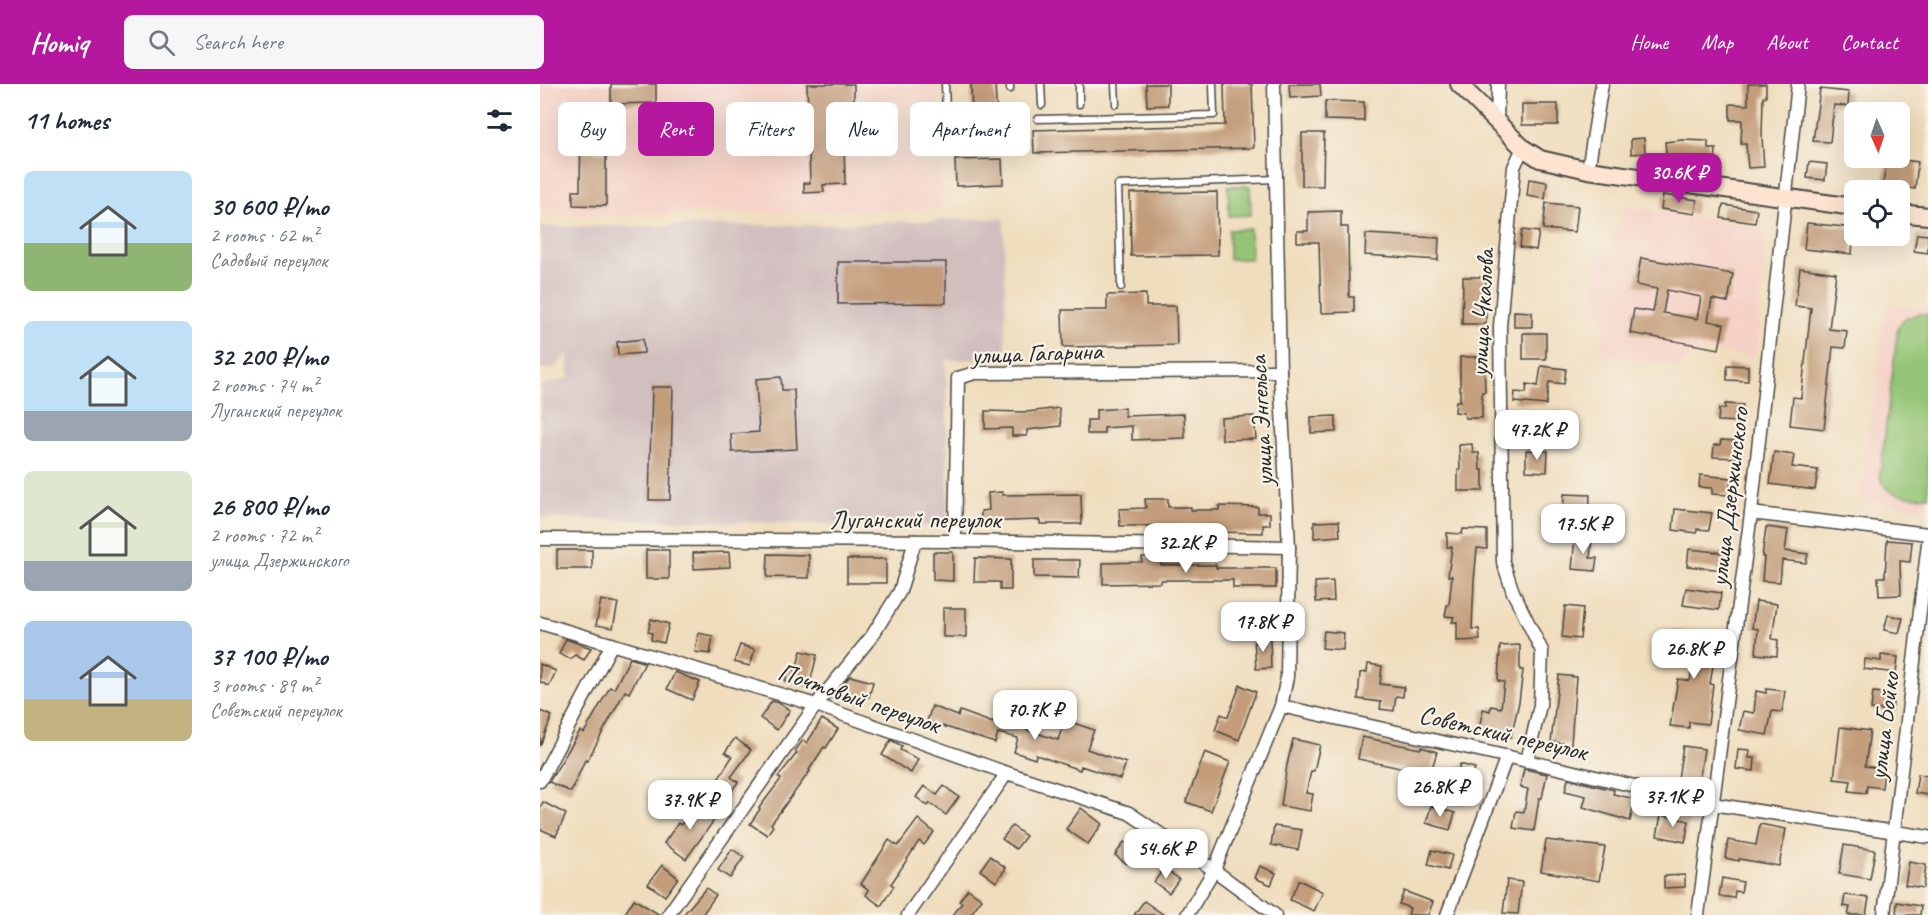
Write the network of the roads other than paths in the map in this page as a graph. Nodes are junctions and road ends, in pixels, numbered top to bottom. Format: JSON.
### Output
{"nodes":[{"id":1,"x":945,"y":84,"type":"edge"},
{"id":2,"x":1041,"y":84,"type":"edge"},
{"id":3,"x":1079,"y":84,"type":"edge"},
{"id":4,"x":1115,"y":84,"type":"edge"},
{"id":5,"x":1213,"y":84,"type":"edge"},
{"id":6,"x":1274,"y":84,"type":"edge"},
{"id":7,"x":1459,"y":84,"type":"edge"},
{"id":8,"x":1498,"y":84,"type":"edge"},
{"id":9,"x":1602,"y":84,"type":"edge"},
{"id":10,"x":1798,"y":84,"type":"edge"},
{"id":11,"x":946,"y":102,"type":"edge"},
{"id":12,"x":1079,"y":104,"type":"dead end"},
{"id":13,"x":1116,"y":104,"type":"dead end"},
{"id":14,"x":1041,"y":105,"type":"dead end"},
{"id":15,"x":1038,"y":119,"type":"dead end"},
{"id":16,"x":1497,"y":121,"type":"junction"},
{"id":17,"x":1523,"y":148,"type":"junction"},
{"id":18,"x":1588,"y":170,"type":"junction"},
{"id":19,"x":1276,"y":179,"type":"junction"},
{"id":20,"x":1786,"y":198,"type":"junction"},
{"id":21,"x":1844,"y":206,"type":"edge"},
{"id":22,"x":1910,"y":214,"type":"edge"},
{"id":23,"x":1928,"y":216,"type":"edge"},
{"id":24,"x":1121,"y":287,"type":"dead end"},
{"id":25,"x":1280,"y":371,"type":"junction"},
{"id":26,"x":1751,"y":513,"type":"junction"},
{"id":27,"x":1928,"y":534,"type":"edge"},
{"id":28,"x":540,"y":539,"type":"edge"},
{"id":29,"x":915,"y":541,"type":"junction"},
{"id":30,"x":955,"y":541,"type":"junction"},
{"id":31,"x":1928,"y":543,"type":"edge"},
{"id":32,"x":1289,"y":547,"type":"junction"},
{"id":33,"x":540,"y":623,"type":"edge"},
{"id":34,"x":612,"y":644,"type":"junction"},
{"id":35,"x":816,"y":705,"type":"junction"},
{"id":36,"x":1281,"y":706,"type":"junction"},
{"id":37,"x":1507,"y":756,"type":"junction"},
{"id":38,"x":1527,"y":760,"type":"junction"},
{"id":39,"x":1007,"y":773,"type":"junction"},
{"id":40,"x":540,"y":781,"type":"edge"},
{"id":41,"x":1712,"y":804,"type":"junction"},
{"id":42,"x":1894,"y":832,"type":"junction"},
{"id":43,"x":1928,"y":837,"type":"edge"},
{"id":44,"x":1214,"y":870,"type":"junction"},
{"id":45,"x":668,"y":915,"type":"edge"},
{"id":46,"x":908,"y":915,"type":"edge"},
{"id":47,"x":1187,"y":915,"type":"edge"},
{"id":48,"x":1275,"y":915,"type":"edge"},
{"id":49,"x":1447,"y":915,"type":"edge"},
{"id":50,"x":1698,"y":915,"type":"edge"},
{"id":51,"x":1884,"y":915,"type":"edge"}],
"edges":[{"from":1,"to":11,"type":"lane"},
{"from":2,"to":14,"type":"lane"},
{"from":3,"to":12,"type":"lane"},
{"from":4,"to":13,"type":"lane"},
{"from":5,"to":15,"type":"lane"},
{"from":6,"to":19,"type":"street","name":"улица Энгельса"},
{"from":7,"to":16,"type":"street"},
{"from":8,"to":16,"type":"street"},
{"from":9,"to":18,"type":"street"},
{"from":10,"to":20,"type":"street","name":"улица Дзержинского"},
{"from":16,"to":17,"type":"street"},
{"from":17,"to":18,"type":"street"},
{"from":17,"to":38,"type":"street","name":"улица Чкалова"},
{"from":18,"to":20,"type":"street"},
{"from":19,"to":24,"type":"lane"},
{"from":19,"to":25,"type":"street","name":"улица Энгельса"},
{"from":20,"to":21,"type":"street"},
{"from":20,"to":26,"type":"street","name":"улица Дзержинского"},
{"from":22,"to":23,"type":"street"},
{"from":25,"to":30,"type":"street","name":"улица Гагарина"},
{"from":25,"to":32,"type":"street","name":"улица Энгельса"},
{"from":26,"to":27,"type":"street"},
{"from":26,"to":41,"type":"street","name":"улица Дзержинского"},
{"from":28,"to":29,"type":"street","name":"Луганский переулок"},
{"from":29,"to":30,"type":"street","name":"Луганский переулок"},
{"from":29,"to":35,"type":"street"},
{"from":30,"to":32,"type":"street","name":"Луганский переулок"},
{"from":31,"to":42,"type":"street","name":"улица Бойко"},
{"from":32,"to":36,"type":"street","name":"улица Энгельса"},
{"from":33,"to":34,"type":"street","name":"Почтовый переулок"},
{"from":34,"to":35,"type":"street","name":"Почтовый переулок"},
{"from":34,"to":40,"type":"street"},
{"from":35,"to":39,"type":"street","name":"Почтовый переулок"},
{"from":35,"to":45,"type":"street"},
{"from":36,"to":37,"type":"street","name":"Советский переулок"},
{"from":36,"to":44,"type":"street","name":"улица Энгельса"},
{"from":37,"to":38,"type":"street","name":"Советский переулок"},
{"from":37,"to":49,"type":"street"},
{"from":38,"to":41,"type":"street","name":"Советский переулок"},
{"from":39,"to":44,"type":"street","name":"Почтовый переулок"},
{"from":39,"to":46,"type":"street"},
{"from":41,"to":42,"type":"street","name":"Советский переулок"},
{"from":41,"to":50,"type":"street","name":"улица Дзержинского"},
{"from":42,"to":43,"type":"street","name":"Советский переулок"},
{"from":42,"to":51,"type":"street","name":"улица Бойко"},
{"from":44,"to":47,"type":"street","name":"улица Энгельса"},
{"from":44,"to":48,"type":"street","name":"Почтовый переулок"}]}
